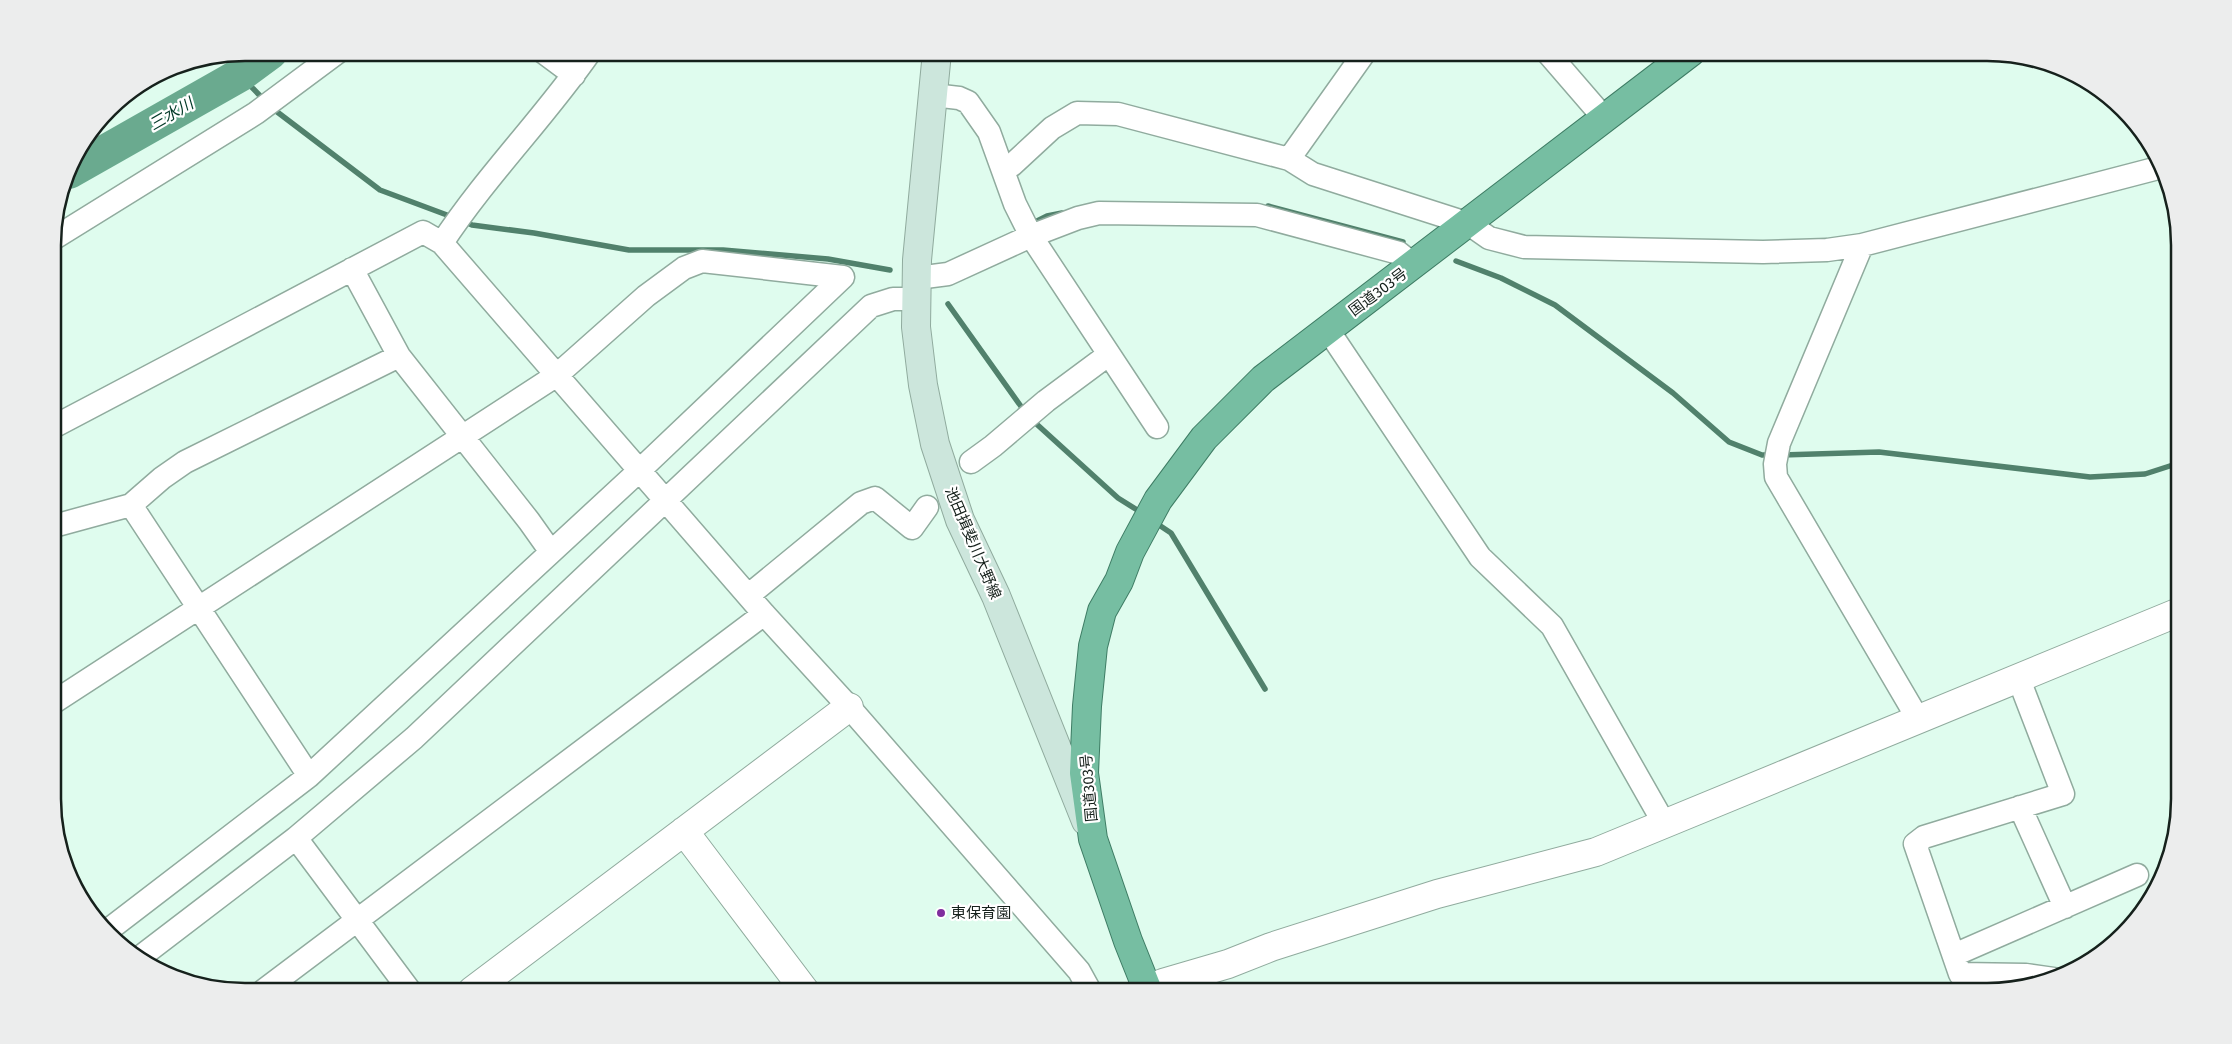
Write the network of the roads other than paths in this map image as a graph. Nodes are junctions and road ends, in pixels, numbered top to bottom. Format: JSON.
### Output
{"nodes":[{"id":1,"x":326,"y":61,"type":"edge"},
{"id":2,"x":555,"y":61,"type":"edge"},
{"id":3,"x":584,"y":61,"type":"edge"},
{"id":4,"x":936,"y":61,"type":"edge"},
{"id":5,"x":1359,"y":61,"type":"edge"},
{"id":6,"x":1555,"y":61,"type":"edge"},
{"id":7,"x":1679,"y":61,"type":"edge"},
{"id":8,"x":574,"y":75,"type":"junction"},
{"id":9,"x":933,"y":95,"type":"junction"},
{"id":10,"x":1604,"y":118,"type":"junction"},
{"id":11,"x":1289,"y":159,"type":"junction"},
{"id":12,"x":2154,"y":169,"type":"edge"},
{"id":13,"x":1003,"y":170,"type":"junction"},
{"id":14,"x":1468,"y":224,"type":"junction"},
{"id":15,"x":62,"y":233,"type":"edge"},
{"id":16,"x":1031,"y":236,"type":"junction"},
{"id":17,"x":447,"y":237,"type":"junction"},
{"id":18,"x":1862,"y":244,"type":"junction"},
{"id":19,"x":1414,"y":265,"type":"junction"},
{"id":20,"x":352,"y":269,"type":"junction"},
{"id":21,"x":916,"y":289,"type":"junction"},
{"id":22,"x":1328,"y":330,"type":"junction"},
{"id":23,"x":1108,"y":355,"type":"junction"},
{"id":24,"x":399,"y":356,"type":"junction"},
{"id":25,"x":557,"y":374,"type":"junction"},
{"id":26,"x":61,"y":423,"type":"edge"},
{"id":27,"x":1157,"y":427,"type":"dead end"},
{"id":28,"x":461,"y":437,"type":"junction"},
{"id":29,"x":971,"y":462,"type":"dead end"},
{"id":30,"x":640,"y":470,"type":"junction"},
{"id":31,"x":666,"y":500,"type":"junction"},
{"id":32,"x":131,"y":505,"type":"junction"},
{"id":33,"x":927,"y":507,"type":"dead end"},
{"id":34,"x":61,"y":524,"type":"edge"},
{"id":35,"x":551,"y":552,"type":"junction"},
{"id":36,"x":1118,"y":581,"type":"junction"},
{"id":37,"x":748,"y":596,"type":"junction"},
{"id":38,"x":198,"y":608,"type":"junction"},
{"id":39,"x":764,"y":614,"type":"junction"},
{"id":40,"x":2171,"y":615,"type":"edge"},
{"id":41,"x":2018,"y":677,"type":"junction"},
{"id":42,"x":61,"y":697,"type":"edge"},
{"id":43,"x":849,"y":707,"type":"junction"},
{"id":44,"x":1918,"y":719,"type":"junction"},
{"id":45,"x":310,"y":776,"type":"junction"},
{"id":46,"x":2020,"y":807,"type":"junction"},
{"id":47,"x":1665,"y":824,"type":"junction"},
{"id":48,"x":684,"y":831,"type":"junction"},
{"id":49,"x":296,"y":838,"type":"junction"},
{"id":50,"x":1093,"y":839,"type":"junction"},
{"id":51,"x":2137,"y":875,"type":"dead end"},
{"id":52,"x":2065,"y":907,"type":"junction"},
{"id":53,"x":357,"y":920,"type":"junction"},
{"id":54,"x":113,"y":927,"type":"edge"},
{"id":55,"x":146,"y":954,"type":"edge"},
{"id":56,"x":1954,"y":955,"type":"junction"},
{"id":57,"x":2035,"y":976,"type":"edge"},
{"id":58,"x":275,"y":983,"type":"edge"},
{"id":59,"x":403,"y":983,"type":"edge"},
{"id":60,"x":484,"y":983,"type":"edge"},
{"id":61,"x":800,"y":983,"type":"edge"},
{"id":62,"x":1086,"y":983,"type":"edge"},
{"id":63,"x":1151,"y":983,"type":"edge"},
{"id":64,"x":1152,"y":983,"type":"edge"},
{"id":65,"x":1171,"y":983,"type":"edge"}],
"edges":[{"from":1,"to":15,"type":"street"},
{"from":2,"to":8,"type":"street"},
{"from":3,"to":8,"type":"street"},
{"from":4,"to":9,"type":"main road","name":"池田揖斐川大野線"},
{"from":5,"to":11,"type":"street"},
{"from":6,"to":10,"type":"street"},
{"from":7,"to":10,"type":"highway","name":"国道303号"},
{"from":8,"to":17,"type":"street"},
{"from":9,"to":13,"type":"street"},
{"from":9,"to":21,"type":"main road","name":"池田揖斐川大野線"},
{"from":10,"to":14,"type":"highway","name":"国道303号"},
{"from":11,"to":13,"type":"street"},
{"from":11,"to":14,"type":"street"},
{"from":12,"to":18,"type":"street"},
{"from":13,"to":16,"type":"street"},
{"from":14,"to":18,"type":"street"},
{"from":14,"to":19,"type":"highway","name":"国道303号"},
{"from":16,"to":19,"type":"street"},
{"from":16,"to":21,"type":"street"},
{"from":16,"to":23,"type":"street"},
{"from":17,"to":20,"type":"street"},
{"from":17,"to":25,"type":"street"},
{"from":18,"to":44,"type":"street"},
{"from":19,"to":22,"type":"highway","name":"国道303号"},
{"from":20,"to":24,"type":"street"},
{"from":20,"to":26,"type":"street"},
{"from":21,"to":31,"type":"street"},
{"from":21,"to":50,"type":"main road","name":"池田揖斐川大野線"},
{"from":22,"to":36,"type":"highway","name":"国道303号"},
{"from":22,"to":47,"type":"street"},
{"from":23,"to":27,"type":"street"},
{"from":23,"to":29,"type":"street"},
{"from":24,"to":28,"type":"street"},
{"from":24,"to":32,"type":"street"},
{"from":25,"to":28,"type":"street"},
{"from":25,"to":30,"type":"street"},
{"from":25,"to":30,"type":"street"},
{"from":28,"to":35,"type":"street"},
{"from":28,"to":38,"type":"street"},
{"from":30,"to":31,"type":"street"},
{"from":30,"to":35,"type":"street"},
{"from":31,"to":37,"type":"street"},
{"from":31,"to":49,"type":"street"},
{"from":32,"to":34,"type":"street"},
{"from":32,"to":38,"type":"street"},
{"from":33,"to":37,"type":"street"},
{"from":35,"to":45,"type":"street"},
{"from":36,"to":50,"type":"highway","name":"国道303号"},
{"from":36,"to":64,"type":"highway","name":"国道303号"},
{"from":37,"to":39,"type":"street"},
{"from":38,"to":42,"type":"street"},
{"from":38,"to":45,"type":"street"},
{"from":39,"to":43,"type":"street"},
{"from":39,"to":53,"type":"street"},
{"from":40,"to":41,"type":"street"},
{"from":41,"to":44,"type":"street"},
{"from":41,"to":46,"type":"street"},
{"from":43,"to":48,"type":"street"},
{"from":43,"to":62,"type":"street"},
{"from":44,"to":47,"type":"street"},
{"from":45,"to":54,"type":"street"},
{"from":46,"to":52,"type":"street"},
{"from":46,"to":56,"type":"street"},
{"from":47,"to":65,"type":"street"},
{"from":48,"to":60,"type":"street"},
{"from":48,"to":61,"type":"street"},
{"from":49,"to":53,"type":"street"},
{"from":49,"to":55,"type":"street"},
{"from":50,"to":63,"type":"highway","name":"国道303号"},
{"from":51,"to":52,"type":"street"},
{"from":52,"to":56,"type":"street"},
{"from":53,"to":58,"type":"street"},
{"from":53,"to":59,"type":"street"},
{"from":56,"to":57,"type":"street"}]}
